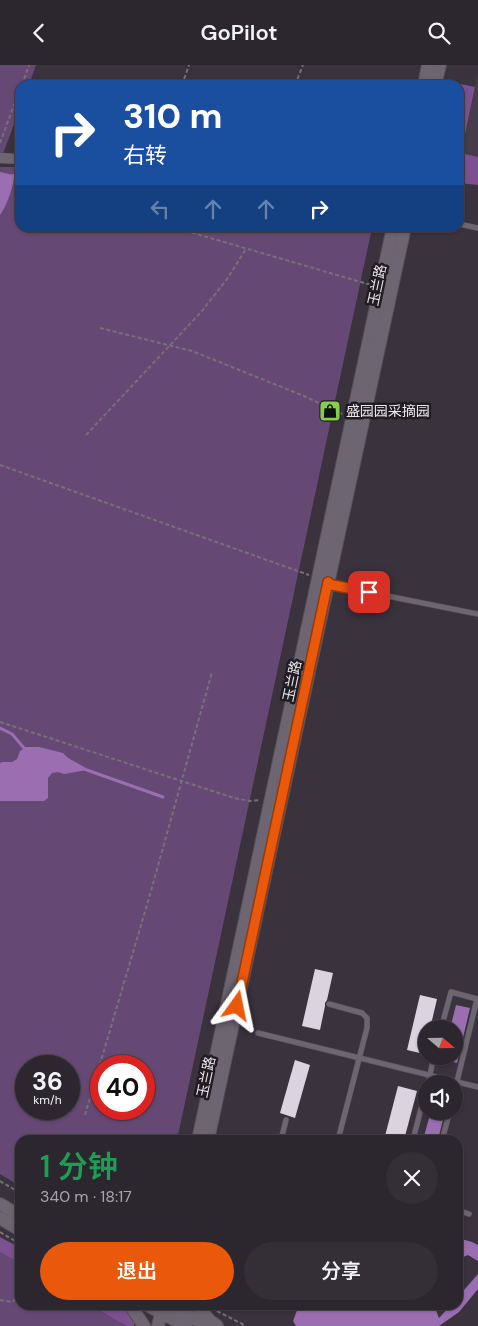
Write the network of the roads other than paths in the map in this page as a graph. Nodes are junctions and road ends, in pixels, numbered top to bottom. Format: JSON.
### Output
{"nodes":[{"id":1,"x":428,"y":65,"type":"edge"},
{"id":2,"x":440,"y":65,"type":"edge"},
{"id":3,"x":425,"y":80,"type":"edge"},
{"id":4,"x":436,"y":80,"type":"edge"},
{"id":5,"x":0,"y":158,"type":"edge"},
{"id":6,"x":15,"y":159,"type":"edge"},
{"id":7,"x":464,"y":225,"type":"edge"},
{"id":8,"x":478,"y":228,"type":"edge"},
{"id":9,"x":392,"y":232,"type":"edge"},
{"id":10,"x":404,"y":232,"type":"edge"},
{"id":11,"x":323,"y":580,"type":"junction"},
{"id":12,"x":478,"y":614,"type":"edge"},
{"id":13,"x":329,"y":1004,"type":"dead end"},
{"id":14,"x":443,"y":1020,"type":"edge"},
{"id":15,"x":258,"y":1033,"type":"dead end"},
{"id":16,"x":463,"y":1057,"type":"edge"},
{"id":17,"x":359,"y":1058,"type":"junction"},
{"id":18,"x":432,"y":1065,"type":"edge"},
{"id":19,"x":430,"y":1075,"type":"joint"},
{"id":20,"x":463,"y":1083,"type":"edge"},
{"id":21,"x":478,"y":1087,"type":"edge"},
{"id":22,"x":286,"y":1120,"type":"dead end"},
{"id":23,"x":418,"y":1120,"type":"edge"},
{"id":24,"x":448,"y":1120,"type":"edge"},
{"id":25,"x":204,"y":1135,"type":"edge"},
{"id":26,"x":204,"y":1135,"type":"edge"},
{"id":27,"x":282,"y":1135,"type":"edge"},
{"id":28,"x":339,"y":1135,"type":"edge"},
{"id":29,"x":414,"y":1135,"type":"edge"},
{"id":30,"x":443,"y":1135,"type":"edge"},
{"id":31,"x":0,"y":1204,"type":"edge"},
{"id":32,"x":463,"y":1212,"type":"edge"},
{"id":33,"x":15,"y":1213,"type":"edge"},
{"id":34,"x":469,"y":1214,"type":"dead end"},
{"id":35,"x":0,"y":1218,"type":"edge"},
{"id":36,"x":15,"y":1227,"type":"edge"},
{"id":37,"x":133,"y":1310,"type":"edge"},
{"id":38,"x":202,"y":1310,"type":"edge"},
{"id":39,"x":168,"y":1311,"type":"edge"},
{"id":40,"x":144,"y":1326,"type":"edge"},
{"id":41,"x":158,"y":1326,"type":"edge"},
{"id":42,"x":186,"y":1326,"type":"edge"},
{"id":43,"x":206,"y":1326,"type":"edge"},
{"id":44,"x":217,"y":1326,"type":"edge"}],
"edges":[{"from":1,"to":3,"type":"street"},
{"from":2,"to":4,"type":"street"},
{"from":5,"to":6,"type":"street"},
{"from":7,"to":8,"type":"lane"},
{"from":9,"to":11,"type":"street","name":"玉兰路"},
{"from":10,"to":11,"type":"street","name":"玉兰路"},
{"from":11,"to":12,"type":"lane"},
{"from":11,"to":25,"type":"street","name":"玉兰路"},
{"from":11,"to":26,"type":"street","name":"玉兰路"},
{"from":13,"to":17,"type":"lane"},
{"from":14,"to":16,"type":"lane"},
{"from":15,"to":17,"type":"lane"},
{"from":17,"to":19,"type":"lane"},
{"from":17,"to":28,"type":"lane"},
{"from":18,"to":19,"type":"lane"},
{"from":20,"to":21,"type":"lane"},
{"from":22,"to":27,"type":"lane"},
{"from":23,"to":29,"type":"lane"},
{"from":24,"to":30,"type":"lane"},
{"from":31,"to":33,"type":"street"},
{"from":32,"to":34,"type":"lane"},
{"from":35,"to":36,"type":"street"},
{"from":37,"to":40,"type":"street"},
{"from":38,"to":44,"type":"street"},
{"from":39,"to":41,"type":"street"},
{"from":39,"to":42,"type":"street"},
{"from":39,"to":43,"type":"street"}]}
